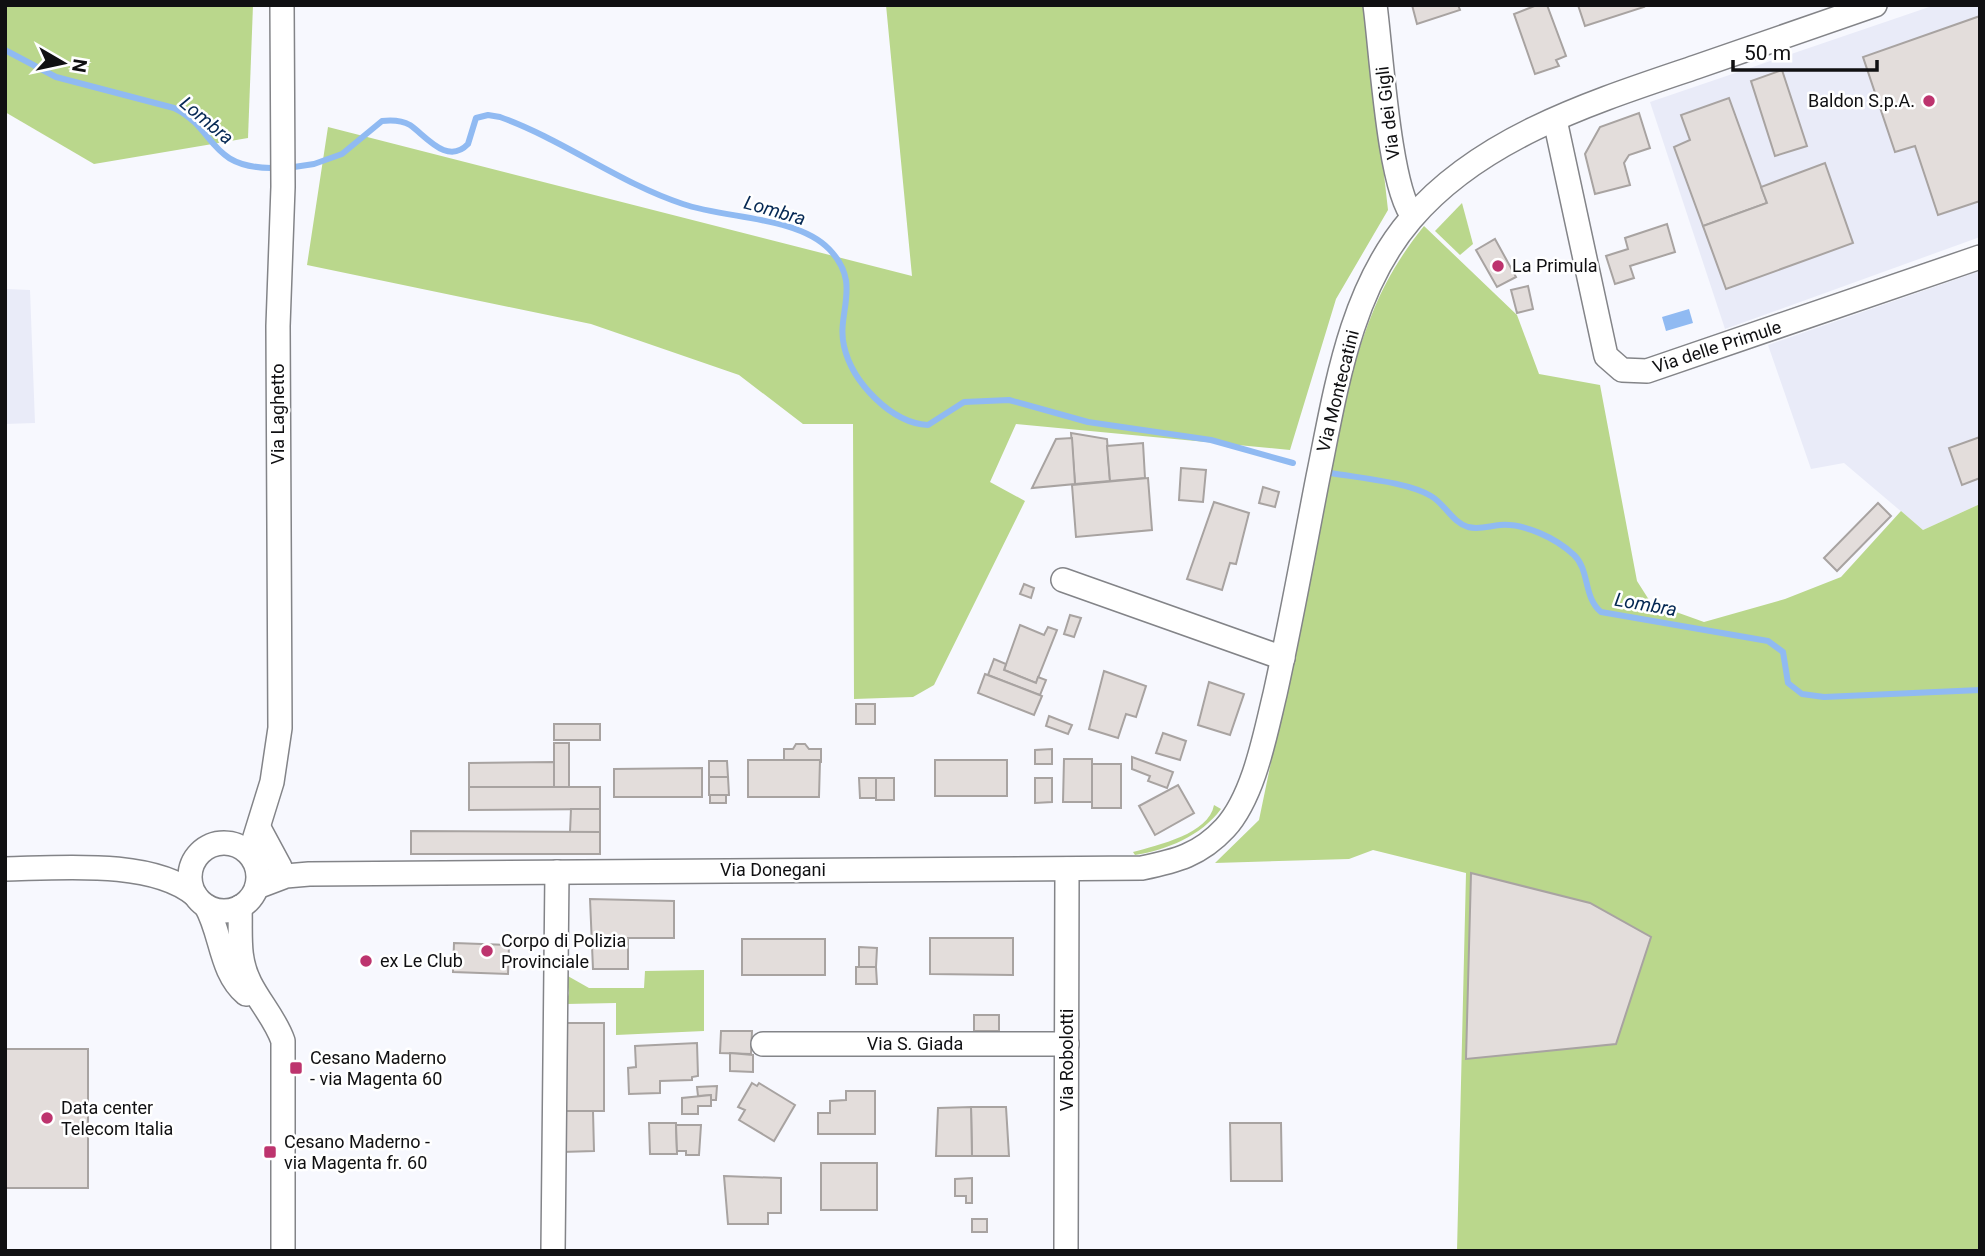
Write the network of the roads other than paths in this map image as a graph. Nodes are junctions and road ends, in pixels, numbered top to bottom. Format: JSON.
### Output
{"nodes":[{"id":1,"x":282,"y":5,"type":"edge"},
{"id":2,"x":1376,"y":5,"type":"edge"},
{"id":3,"x":1875,"y":5,"type":"edge"},
{"id":4,"x":1555,"y":120,"type":"junction"},
{"id":5,"x":1413,"y":216,"type":"junction"},
{"id":6,"x":1980,"y":257,"type":"edge"},
{"id":7,"x":1063,"y":580,"type":"dead end"},
{"id":8,"x":1283,"y":658,"type":"junction"},
{"id":9,"x":267,"y":798,"type":"junction"},
{"id":10,"x":1226,"y":827,"type":"joint"},
{"id":11,"x":259,"y":828,"type":"junction"},
{"id":12,"x":225,"y":843,"type":"junction"},
{"id":13,"x":253,"y":858,"type":"junction"},
{"id":14,"x":195,"y":860,"type":"junction"},
{"id":15,"x":280,"y":867,"type":"junction"},
{"id":16,"x":5,"y":869,"type":"edge"},
{"id":17,"x":1067,"y":869,"type":"junction"},
{"id":18,"x":557,"y":872,"type":"junction"},
{"id":19,"x":148,"y":874,"type":"junction"},
{"id":20,"x":309,"y":874,"type":"junction"},
{"id":21,"x":257,"y":887,"type":"junction"},
{"id":22,"x":201,"y":900,"type":"junction"},
{"id":23,"x":240,"y":907,"type":"junction"},
{"id":24,"x":267,"y":1012,"type":"junction"},
{"id":25,"x":763,"y":1044,"type":"dead end"},
{"id":26,"x":1067,"y":1044,"type":"junction"},
{"id":27,"x":284,"y":1251,"type":"edge"},
{"id":28,"x":553,"y":1251,"type":"edge"},
{"id":29,"x":1066,"y":1251,"type":"edge"}],
"edges":[{"from":1,"to":9,"type":"street","name":"Via Laghetto"},
{"from":2,"to":5,"type":"street","name":"Via dei Gigli"},
{"from":3,"to":4,"type":"street","name":"Via Montecatini"},
{"from":4,"to":5,"type":"street","name":"Via Montecatini"},
{"from":4,"to":6,"type":"street","name":"Via delle Primule"},
{"from":5,"to":8,"type":"street","name":"Via Montecatini"},
{"from":7,"to":8,"type":"street"},
{"from":8,"to":10,"type":"street","name":"Via Montecatini"},
{"from":9,"to":11,"type":"street","name":"Via Laghetto"},
{"from":9,"to":12,"type":"street"},
{"from":10,"to":17,"type":"street","name":"Via Donegani"},
{"from":11,"to":13,"type":"street","name":"Via Laghetto"},
{"from":11,"to":15,"type":"street"},
{"from":12,"to":13,"type":"street"},
{"from":12,"to":14,"type":"street"},
{"from":13,"to":15,"type":"street","name":"Via Donegani"},
{"from":13,"to":21,"type":"street"},
{"from":14,"to":19,"type":"street"},
{"from":14,"to":22,"type":"street"},
{"from":15,"to":20,"type":"street","name":"Via Donegani"},
{"from":16,"to":19,"type":"street"},
{"from":17,"to":18,"type":"street","name":"Via Donegani"},
{"from":17,"to":26,"type":"street","name":"Via Robolotti"},
{"from":18,"to":20,"type":"street","name":"Via Donegani"},
{"from":18,"to":28,"type":"street"},
{"from":19,"to":22,"type":"street"},
{"from":20,"to":21,"type":"street","name":"Via Donegani"},
{"from":21,"to":23,"type":"street"},
{"from":22,"to":23,"type":"street"},
{"from":22,"to":24,"type":"street"},
{"from":23,"to":24,"type":"street"},
{"from":24,"to":27,"type":"street"},
{"from":25,"to":26,"type":"street","name":"Via S. Giada"},
{"from":26,"to":29,"type":"street","name":"Via Robolotti"}]}
